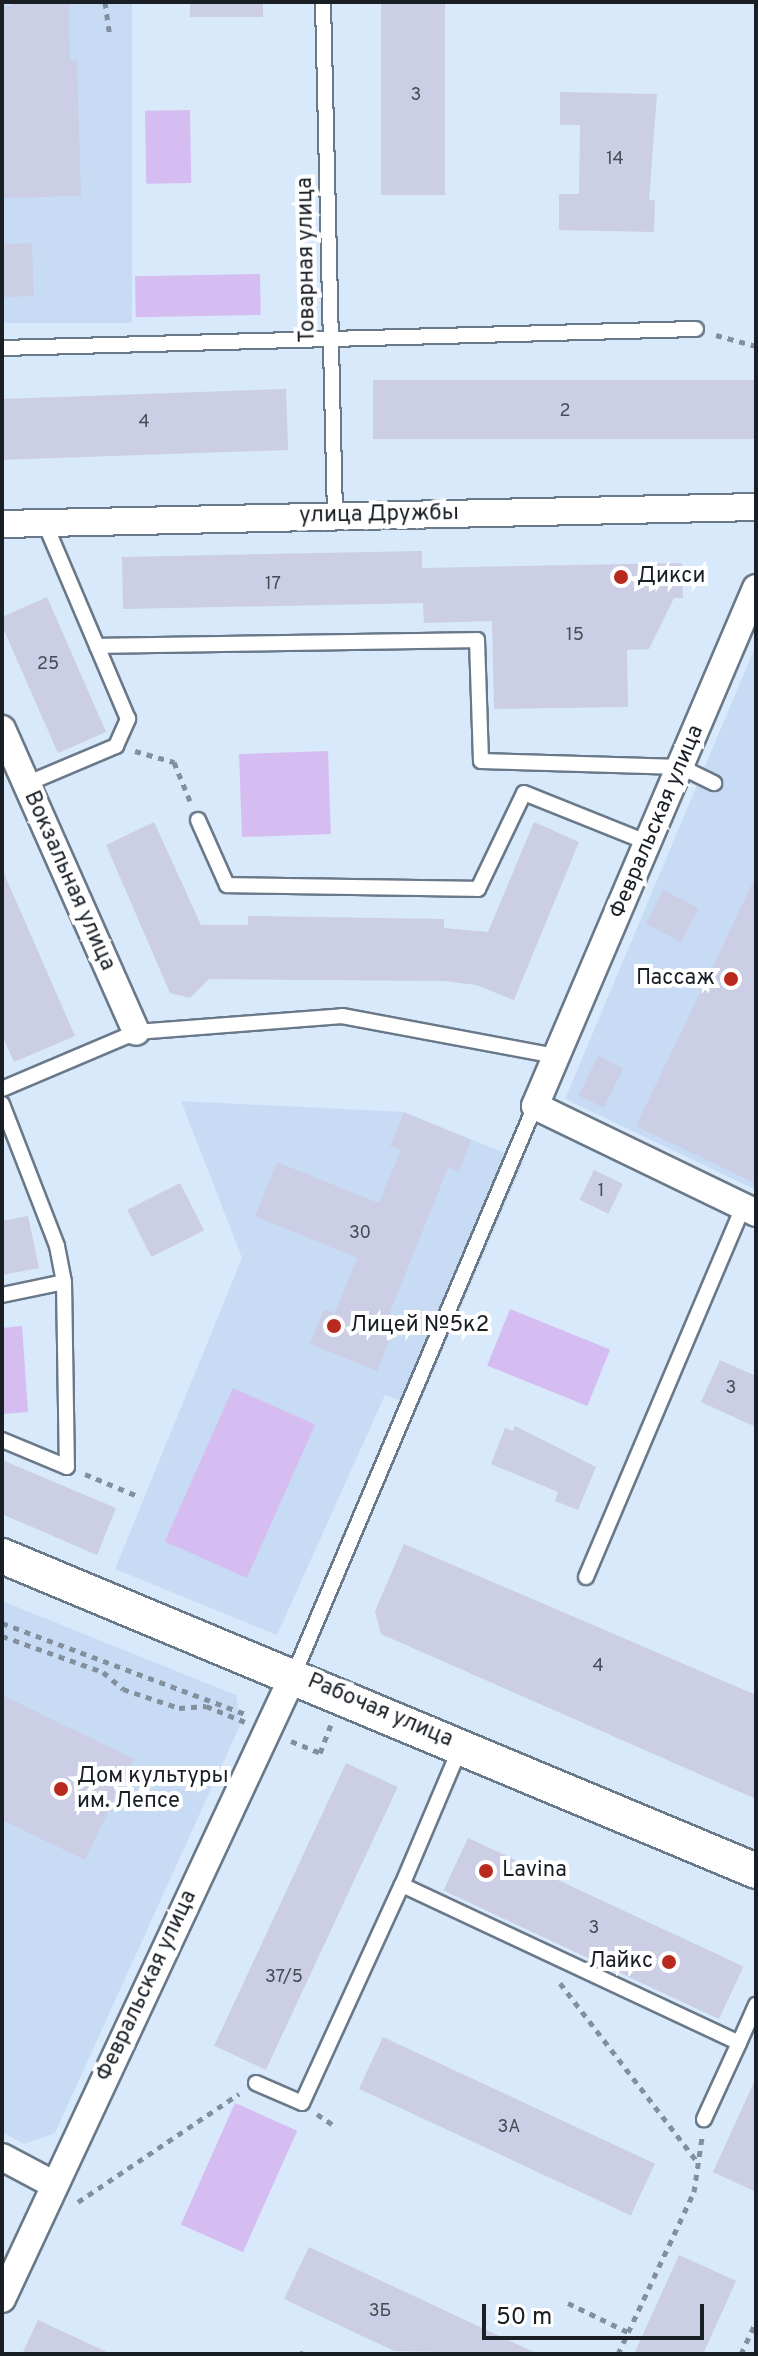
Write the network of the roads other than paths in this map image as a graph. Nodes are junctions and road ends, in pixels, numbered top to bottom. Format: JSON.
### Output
{"nodes":[{"id":1,"x":323,"y":2,"type":"edge"},
{"id":2,"x":696,"y":329,"type":"road end"},
{"id":3,"x":331,"y":339,"type":"junction"},
{"id":4,"x":2,"y":348,"type":"edge"},
{"id":5,"x":756,"y":507,"type":"edge"},
{"id":6,"x":335,"y":516,"type":"junction"},
{"id":7,"x":45,"y":523,"type":"junction"},
{"id":8,"x":2,"y":524,"type":"edge"},
{"id":9,"x":756,"y":588,"type":"edge"},
{"id":10,"x":97,"y":646,"type":"junction"},
{"id":11,"x":2,"y":729,"type":"edge"},
{"id":12,"x":681,"y":767,"type":"junction"},
{"id":13,"x":714,"y":783,"type":"dead end"},
{"id":14,"x":26,"y":784,"type":"junction"},
{"id":15,"x":198,"y":820,"type":"road end"},
{"id":16,"x":649,"y":843,"type":"junction"},
{"id":17,"x":136,"y":1032,"type":"junction"},
{"id":18,"x":556,"y":1056,"type":"junction"},
{"id":19,"x":2,"y":1089,"type":"edge"},
{"id":20,"x":2,"y":1104,"type":"edge"},
{"id":21,"x":535,"y":1106,"type":"junction"},
{"id":22,"x":750,"y":1210,"type":"edge"},
{"id":23,"x":64,"y":1282,"type":"junction"},
{"id":24,"x":2,"y":1295,"type":"edge"},
{"id":25,"x":2,"y":1440,"type":"edge"},
{"id":26,"x":2,"y":1556,"type":"edge"},
{"id":27,"x":586,"y":1577,"type":"dead end"},
{"id":28,"x":294,"y":1674,"type":"junction"},
{"id":29,"x":461,"y":1746,"type":"junction"},
{"id":30,"x":756,"y":1871,"type":"edge"},
{"id":31,"x":402,"y":1885,"type":"junction"},
{"id":32,"x":756,"y":2005,"type":"edge"},
{"id":33,"x":739,"y":2043,"type":"junction"},
{"id":34,"x":256,"y":2083,"type":"road end"},
{"id":35,"x":704,"y":2119,"type":"road end"},
{"id":36,"x":2,"y":2157,"type":"edge"},
{"id":37,"x":53,"y":2184,"type":"junction"},
{"id":38,"x":2,"y":2299,"type":"edge"}],
"edges":[{"from":1,"to":3,"type":"lane","name":"Товарная улица"},
{"from":2,"to":3,"type":"lane"},
{"from":3,"to":4,"type":"lane"},
{"from":3,"to":6,"type":"lane","name":"Товарная улица"},
{"from":5,"to":6,"type":"street","name":"улица Дружбы"},
{"from":6,"to":7,"type":"street","name":"улица Дружбы"},
{"from":7,"to":8,"type":"street","name":"улица Дружбы"},
{"from":7,"to":10,"type":"lane"},
{"from":9,"to":12,"type":"street","name":"Февральская улица"},
{"from":10,"to":12,"type":"lane"},
{"from":10,"to":14,"type":"lane"},
{"from":11,"to":14,"type":"street","name":"Вокзальная улица"},
{"from":12,"to":13,"type":"lane"},
{"from":12,"to":16,"type":"street","name":"Февральская улица"},
{"from":14,"to":17,"type":"street","name":"Вокзальная улица"},
{"from":15,"to":16,"type":"lane"},
{"from":16,"to":18,"type":"street","name":"Февральская улица"},
{"from":17,"to":18,"type":"lane"},
{"from":17,"to":19,"type":"lane"},
{"from":18,"to":21,"type":"street","name":"Февральская улица"},
{"from":20,"to":23,"type":"lane"},
{"from":21,"to":22,"type":"street"},
{"from":21,"to":28,"type":"lane"},
{"from":22,"to":27,"type":"lane"},
{"from":23,"to":24,"type":"lane"},
{"from":23,"to":25,"type":"lane"},
{"from":26,"to":28,"type":"street","name":"Рабочая улица"},
{"from":28,"to":29,"type":"street","name":"Рабочая улица"},
{"from":28,"to":37,"type":"street","name":"Февральская улица"},
{"from":29,"to":30,"type":"street","name":"Рабочая улица"},
{"from":29,"to":31,"type":"lane"},
{"from":31,"to":33,"type":"lane"},
{"from":31,"to":34,"type":"lane"},
{"from":32,"to":33,"type":"lane"},
{"from":33,"to":35,"type":"lane"},
{"from":36,"to":37,"type":"street"},
{"from":37,"to":38,"type":"street","name":"Февральская улица"}]}
